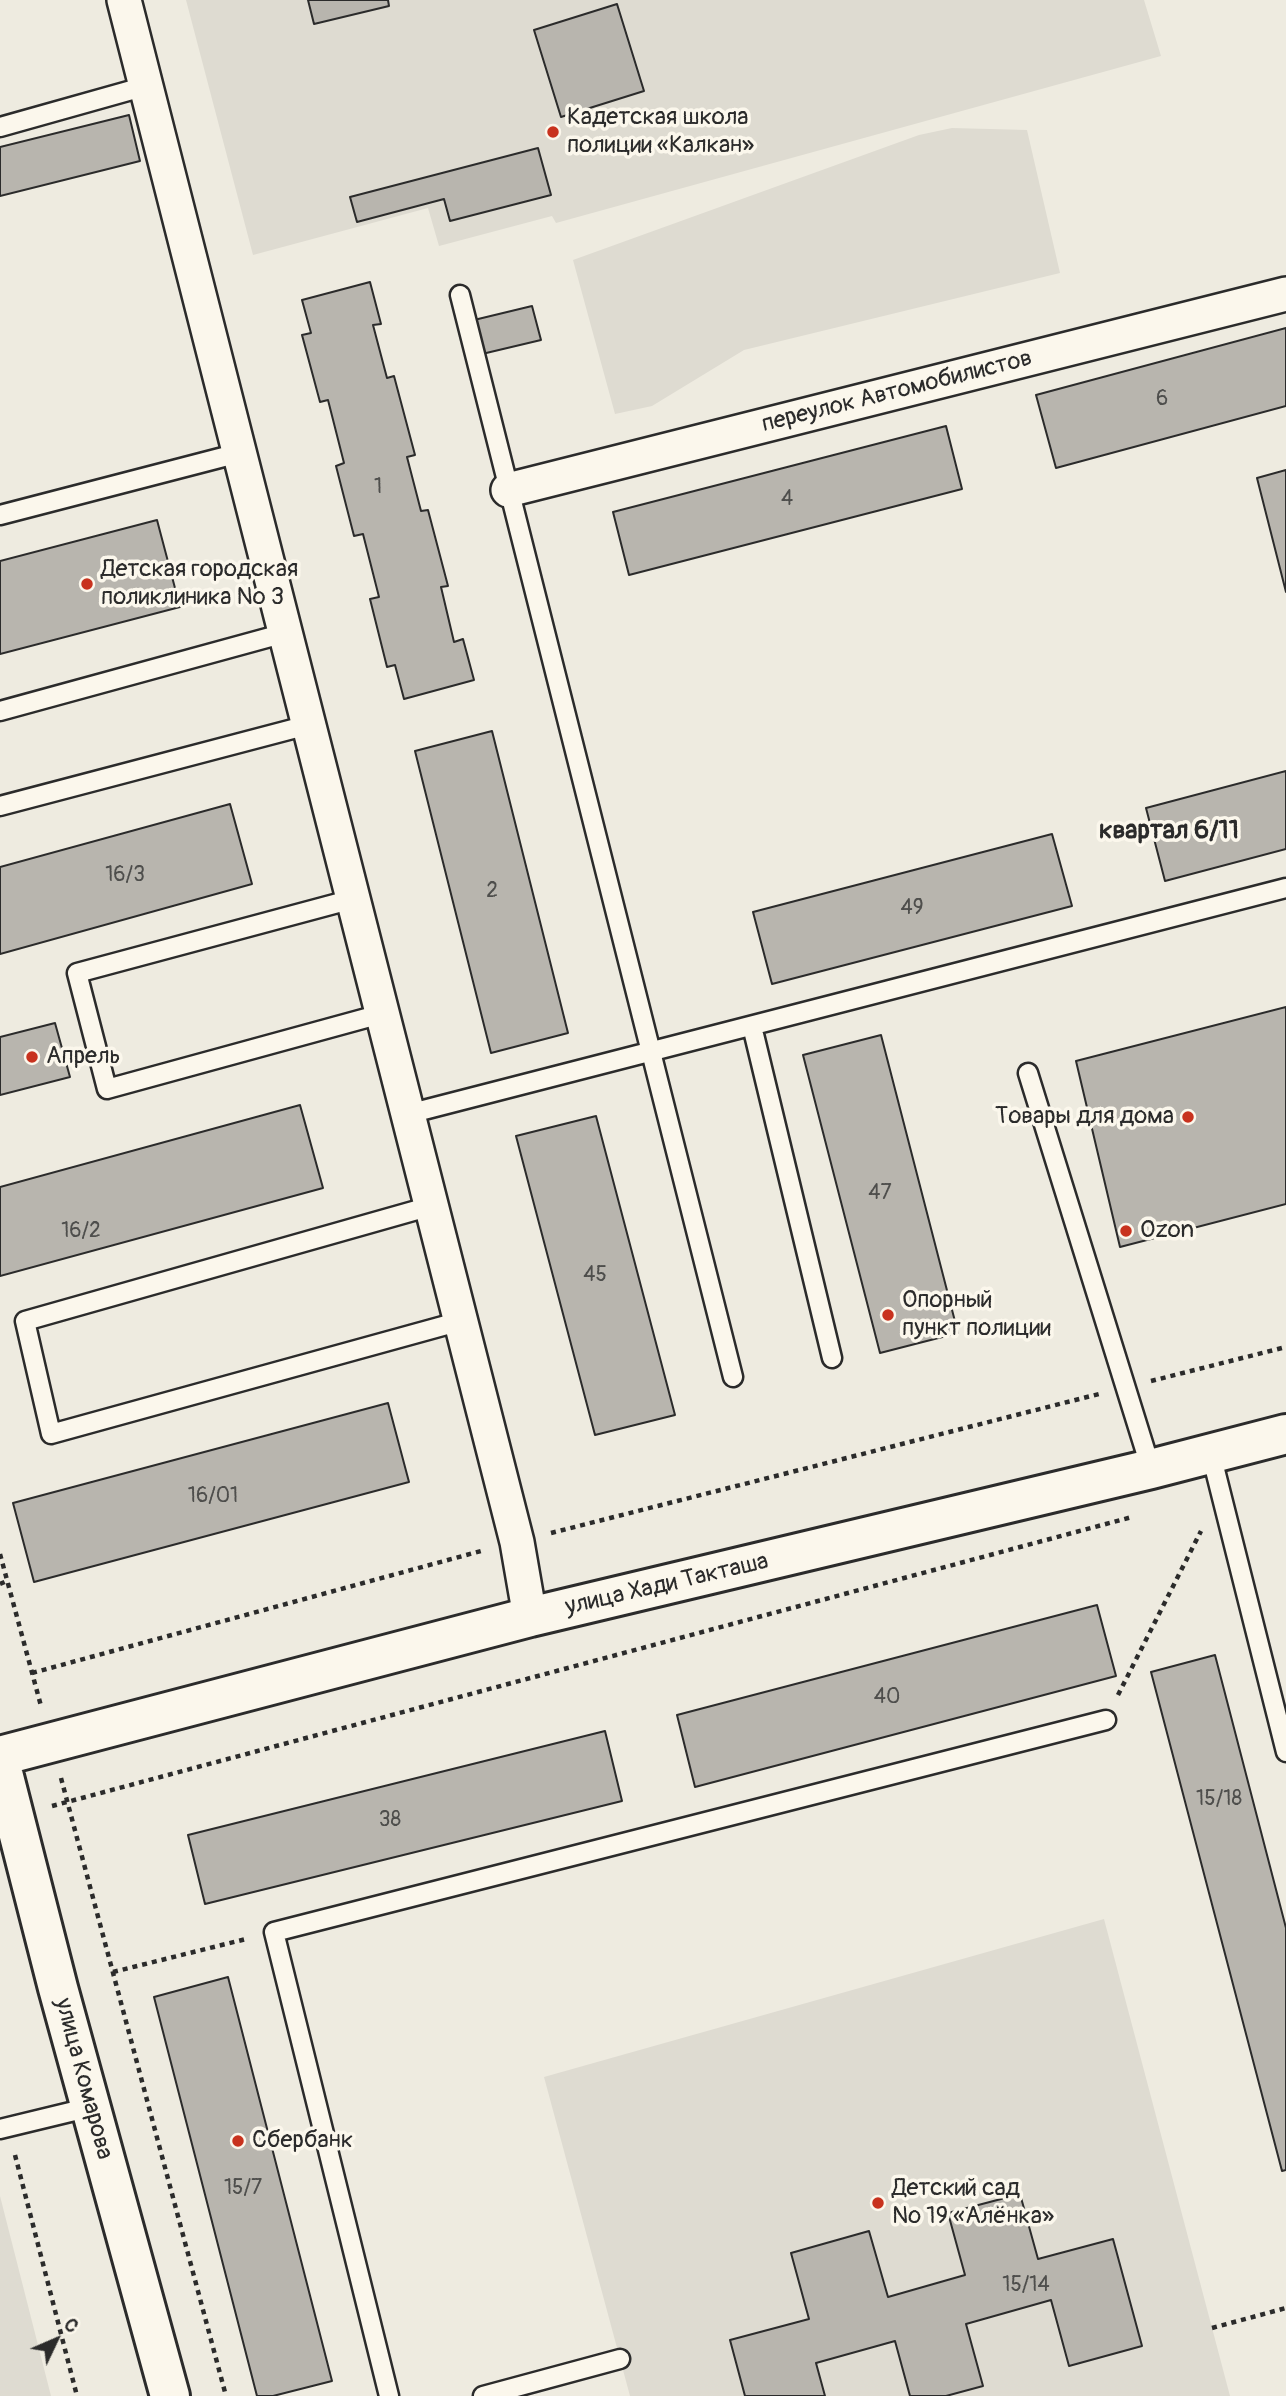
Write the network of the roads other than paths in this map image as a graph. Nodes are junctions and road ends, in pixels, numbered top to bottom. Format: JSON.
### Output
{"nodes":[{"id":1,"x":124,"y":0,"type":"edge"},
{"id":2,"x":146,"y":86,"type":"junction"},
{"id":3,"x":0,"y":127,"type":"edge"},
{"id":4,"x":1286,"y":293,"type":"edge"},
{"id":5,"x":460,"y":295,"type":"dead end"},
{"id":6,"x":239,"y":453,"type":"junction"},
{"id":7,"x":508,"y":490,"type":"junction"},
{"id":8,"x":0,"y":515,"type":"edge"},
{"id":9,"x":285,"y":633,"type":"junction"},
{"id":10,"x":0,"y":710,"type":"edge"},
{"id":11,"x":308,"y":725,"type":"junction"},
{"id":12,"x":0,"y":806,"type":"edge"},
{"id":13,"x":1286,"y":888,"type":"edge"},
{"id":14,"x":353,"y":899,"type":"junction"},
{"id":15,"x":382,"y":1014,"type":"junction"},
{"id":16,"x":752,"y":1026,"type":"junction"},
{"id":17,"x":650,"y":1052,"type":"junction"},
{"id":18,"x":1028,"y":1073,"type":"dead end"},
{"id":19,"x":408,"y":1114,"type":"junction"},
{"id":20,"x":431,"y":1206,"type":"junction"},
{"id":21,"x":460,"y":1321,"type":"junction"},
{"id":22,"x":832,"y":1358,"type":"dead end"},
{"id":23,"x":733,"y":1377,"type":"dead end"},
{"id":24,"x":1286,"y":1434,"type":"edge"},
{"id":25,"x":1211,"y":1454,"type":"junction"},
{"id":26,"x":1151,"y":1469,"type":"junction"},
{"id":27,"x":530,"y":1617,"type":"junction"},
{"id":28,"x":1106,"y":1720,"type":"road end"},
{"id":29,"x":51,"y":1744,"type":"junction"},
{"id":30,"x":0,"y":1746,"type":"edge"},
{"id":31,"x":1286,"y":1752,"type":"edge"},
{"id":32,"x":0,"y":1759,"type":"edge"},
{"id":33,"x":91,"y":2107,"type":"junction"},
{"id":34,"x":4,"y":2128,"type":"edge"},
{"id":35,"x":620,"y":2359,"type":"dead end"},
{"id":36,"x":170,"y":2396,"type":"edge"},
{"id":37,"x":388,"y":2396,"type":"edge"},
{"id":38,"x":483,"y":2396,"type":"edge"}],
"edges":[{"from":1,"to":2,"type":"street"},
{"from":2,"to":3,"type":"lane"},
{"from":2,"to":6,"type":"street"},
{"from":4,"to":7,"type":"street","name":"переулок Автомобилистов"},
{"from":5,"to":7,"type":"lane"},
{"from":6,"to":8,"type":"lane"},
{"from":6,"to":9,"type":"street"},
{"from":7,"to":17,"type":"lane"},
{"from":9,"to":10,"type":"lane"},
{"from":9,"to":11,"type":"street"},
{"from":11,"to":12,"type":"lane"},
{"from":11,"to":14,"type":"street"},
{"from":13,"to":16,"type":"lane"},
{"from":14,"to":15,"type":"street"},
{"from":14,"to":15,"type":"lane"},
{"from":15,"to":19,"type":"street"},
{"from":16,"to":17,"type":"lane"},
{"from":16,"to":22,"type":"lane"},
{"from":17,"to":19,"type":"lane"},
{"from":17,"to":23,"type":"lane"},
{"from":18,"to":26,"type":"lane"},
{"from":19,"to":20,"type":"street"},
{"from":20,"to":21,"type":"street"},
{"from":20,"to":21,"type":"lane"},
{"from":21,"to":27,"type":"street"},
{"from":24,"to":25,"type":"main road","name":"улица Хади Такташа"},
{"from":25,"to":26,"type":"main road","name":"улица Хади Такташа"},
{"from":25,"to":31,"type":"lane"},
{"from":26,"to":27,"type":"main road","name":"улица Хади Такташа"},
{"from":27,"to":29,"type":"main road","name":"улица Хади Такташа"},
{"from":28,"to":37,"type":"lane"},
{"from":29,"to":30,"type":"main road","name":"улица Хади Такташа"},
{"from":29,"to":32,"type":"main road","name":"улица Хади Такташа"},
{"from":32,"to":33,"type":"main road","name":"улица Комарова"},
{"from":33,"to":34,"type":"lane"},
{"from":33,"to":36,"type":"main road","name":"улица Комарова"},
{"from":35,"to":38,"type":"lane"}]}
